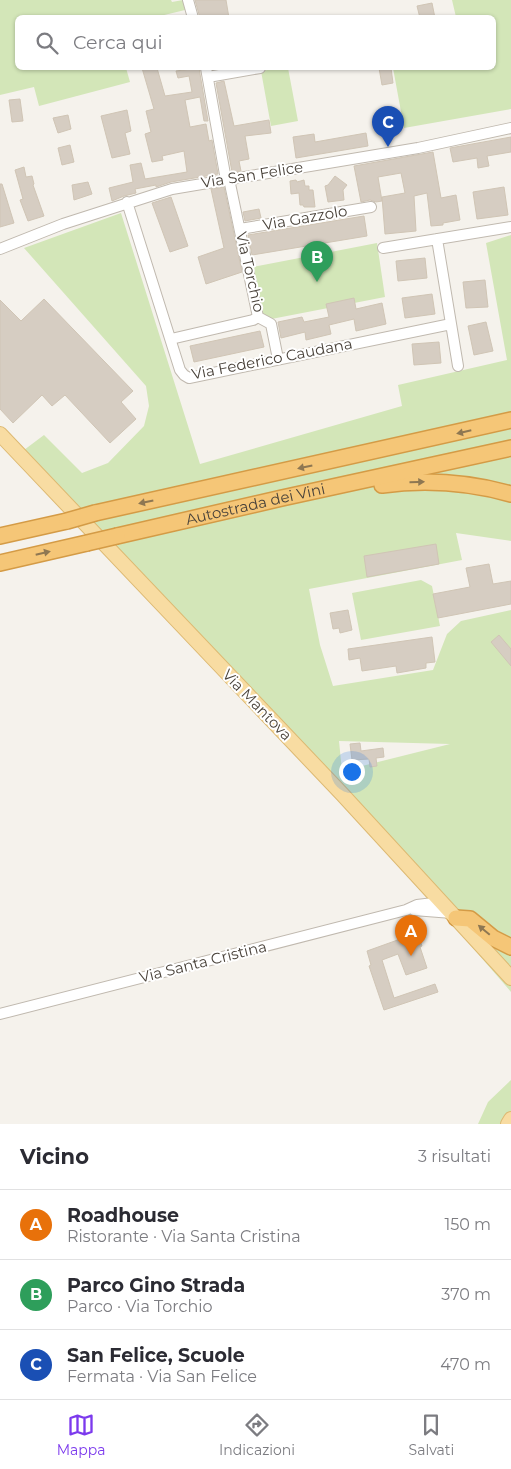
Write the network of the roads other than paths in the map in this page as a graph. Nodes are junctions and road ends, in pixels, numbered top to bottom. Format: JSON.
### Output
{"nodes":[{"id":1,"x":188,"y":0,"type":"edge"},
{"id":2,"x":192,"y":15,"type":"edge"},
{"id":3,"x":234,"y":70,"type":"edge"},
{"id":4,"x":207,"y":72,"type":"edge"},
{"id":5,"x":511,"y":128,"type":"edge"},
{"id":6,"x":228,"y":179,"type":"junction"},
{"id":7,"x":126,"y":202,"type":"junction"},
{"id":8,"x":371,"y":207,"type":"dead end"},
{"id":9,"x":511,"y":227,"type":"edge"},
{"id":10,"x":240,"y":229,"type":"junction"},
{"id":11,"x":437,"y":239,"type":"junction"},
{"id":12,"x":383,"y":248,"type":"dead end"},
{"id":13,"x":0,"y":249,"type":"edge"},
{"id":14,"x":258,"y":317,"type":"junction"},
{"id":15,"x":451,"y":324,"type":"junction"},
{"id":16,"x":171,"y":339,"type":"junction"},
{"id":17,"x":278,"y":359,"type":"junction"},
{"id":18,"x":458,"y":366,"type":"dead end"},
{"id":19,"x":511,"y":420,"type":"edge"},
{"id":20,"x":0,"y":434,"type":"edge"},
{"id":21,"x":511,"y":448,"type":"edge"},
{"id":22,"x":511,"y":494,"type":"edge"},
{"id":23,"x":282,"y":498,"type":"junction"},
{"id":24,"x":0,"y":536,"type":"edge"},
{"id":25,"x":0,"y":563,"type":"edge"},
{"id":26,"x":424,"y":883,"type":"junction"},
{"id":27,"x":442,"y":902,"type":"junction"},
{"id":28,"x":417,"y":906,"type":"junction"},
{"id":29,"x":406,"y":910,"type":"junction"},
{"id":30,"x":454,"y":916,"type":"junction"},
{"id":31,"x":511,"y":947,"type":"edge"},
{"id":32,"x":511,"y":978,"type":"edge"},
{"id":33,"x":0,"y":1014,"type":"edge"},
{"id":34,"x":511,"y":1119,"type":"edge"},
{"id":35,"x":508,"y":1124,"type":"edge"}],
"edges":[{"from":1,"to":2,"type":"street"},
{"from":3,"to":4,"type":"street"},
{"from":4,"to":6,"type":"street","name":"Via Torchio"},
{"from":5,"to":6,"type":"street","name":"Via San Felice"},
{"from":6,"to":7,"type":"street","name":"Via San Felice"},
{"from":6,"to":10,"type":"street","name":"Via Torchio"},
{"from":7,"to":13,"type":"street","name":"Via San Felice"},
{"from":7,"to":16,"type":"street","name":"Via Federico Caudana"},
{"from":8,"to":10,"type":"street","name":"Via Gazzolo"},
{"from":9,"to":11,"type":"street"},
{"from":10,"to":14,"type":"street","name":"Via Torchio"},
{"from":11,"to":12,"type":"street"},
{"from":11,"to":15,"type":"street"},
{"from":14,"to":16,"type":"street"},
{"from":14,"to":17,"type":"street","name":"Via Torchio"},
{"from":15,"to":17,"type":"street","name":"Via Federico Caudana"},
{"from":15,"to":18,"type":"street"},
{"from":16,"to":17,"type":"street","name":"Via Federico Caudana"},
{"from":19,"to":24,"type":"highway","name":"Autostrada dei Vini","one_way":true,"bridge":true},
{"from":20,"to":26,"type":"main road","name":"Via Mantova"},
{"from":21,"to":23,"type":"highway","name":"Autostrada dei Vini"},
{"from":23,"to":22,"type":"highway","one_way":true},
{"from":25,"to":23,"type":"highway","name":"Autostrada dei Vini","one_way":true,"bridge":true},
{"from":26,"to":27,"type":"main road","name":"Via Mantova"},
{"from":26,"to":28,"type":"street"},
{"from":27,"to":28,"type":"street","name":"Via Santa Cristina"},
{"from":27,"to":30,"type":"main road","name":"Via Mantova"},
{"from":28,"to":29,"type":"street","name":"Via Santa Cristina"},
{"from":29,"to":30,"type":"street","name":"Via Santa Cristina"},
{"from":29,"to":33,"type":"street","name":"Via Santa Cristina"},
{"from":31,"to":30,"type":"highway","one_way":true},
{"from":30,"to":32,"type":"main road","name":"Via Mantova"},
{"from":34,"to":35,"type":"main road"}]}
